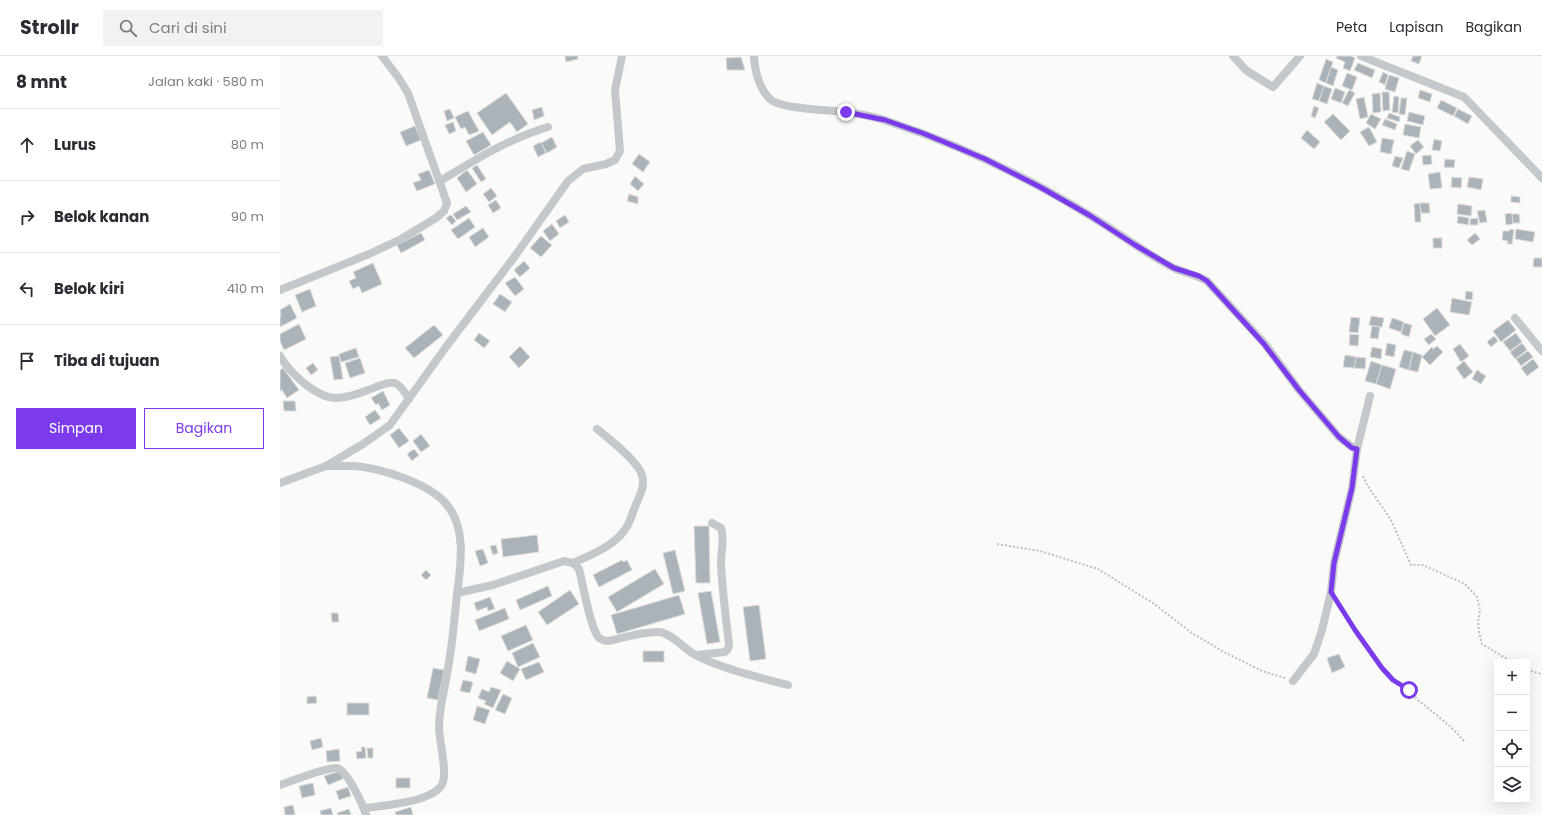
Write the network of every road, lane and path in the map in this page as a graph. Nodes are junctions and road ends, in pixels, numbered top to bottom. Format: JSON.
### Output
{"nodes":[{"id":1,"x":382,"y":56,"type":"edge"},
{"id":2,"x":622,"y":56,"type":"edge"},
{"id":3,"x":754,"y":56,"type":"edge"},
{"id":4,"x":1233,"y":56,"type":"edge"},
{"id":5,"x":1300,"y":56,"type":"edge"},
{"id":6,"x":1361,"y":56,"type":"edge"},
{"id":7,"x":548,"y":126,"type":"dead end"},
{"id":8,"x":1542,"y":178,"type":"edge"},
{"id":9,"x":440,"y":181,"type":"junction"},
{"id":10,"x":280,"y":290,"type":"edge"},
{"id":11,"x":1515,"y":318,"type":"dead end"},
{"id":12,"x":1542,"y":351,"type":"edge"},
{"id":13,"x":280,"y":356,"type":"edge"},
{"id":14,"x":1370,"y":396,"type":"dead end"},
{"id":15,"x":410,"y":399,"type":"junction"},
{"id":16,"x":597,"y":429,"type":"dead end"},
{"id":17,"x":1357,"y":449,"type":"junction"},
{"id":18,"x":326,"y":466,"type":"junction"},
{"id":19,"x":1362,"y":474,"type":"dead end"},
{"id":20,"x":280,"y":483,"type":"edge"},
{"id":21,"x":712,"y":523,"type":"dead end"},
{"id":22,"x":997,"y":544,"type":"dead end"},
{"id":23,"x":573,"y":563,"type":"junction"},
{"id":24,"x":1331,"y":592,"type":"junction"},
{"id":25,"x":457,"y":593,"type":"junction"},
{"id":26,"x":696,"y":655,"type":"junction"},
{"id":27,"x":1507,"y":659,"type":"edge"},
{"id":28,"x":1530,"y":671,"type":"edge"},
{"id":29,"x":1542,"y":674,"type":"edge"},
{"id":30,"x":1293,"y":681,"type":"joint"},
{"id":31,"x":788,"y":685,"type":"dead end"},
{"id":32,"x":1465,"y":742,"type":"dead end"},
{"id":33,"x":280,"y":785,"type":"edge"},
{"id":34,"x":365,"y":811,"type":"edge"}],
"edges":[{"from":1,"to":9,"type":"street"},
{"from":2,"to":15,"type":"street"},
{"from":3,"to":17,"type":"street"},
{"from":4,"to":5,"type":"street"},
{"from":6,"to":8,"type":"street"},
{"from":7,"to":9,"type":"street"},
{"from":9,"to":10,"type":"street"},
{"from":11,"to":12,"type":"street"},
{"from":13,"to":15,"type":"street"},
{"from":14,"to":17,"type":"street"},
{"from":15,"to":18,"type":"street"},
{"from":16,"to":23,"type":"street"},
{"from":17,"to":24,"type":"street"},
{"from":18,"to":20,"type":"street"},
{"from":18,"to":25,"type":"street"},
{"from":19,"to":27,"type":"path"},
{"from":21,"to":26,"type":"street"},
{"from":22,"to":30,"type":"path"},
{"from":23,"to":25,"type":"street"},
{"from":23,"to":26,"type":"street"},
{"from":24,"to":30,"type":"street"},
{"from":24,"to":32,"type":"path"},
{"from":25,"to":34,"type":"street"},
{"from":26,"to":31,"type":"street"},
{"from":28,"to":29,"type":"path"},
{"from":33,"to":34,"type":"street"}]}
